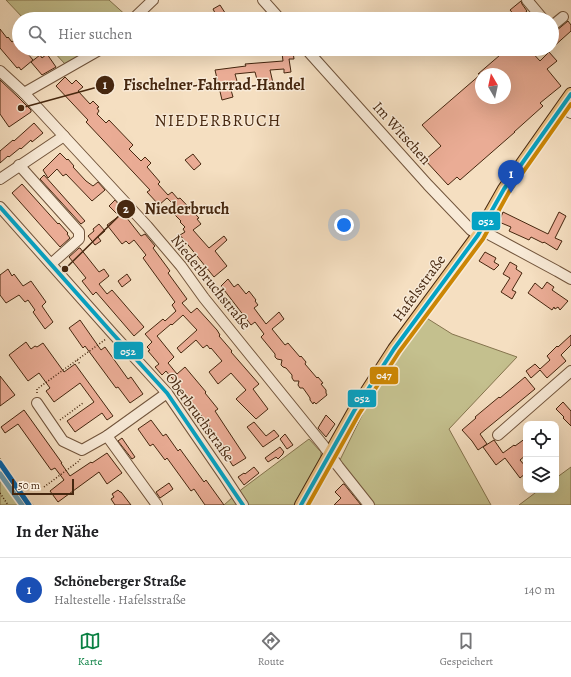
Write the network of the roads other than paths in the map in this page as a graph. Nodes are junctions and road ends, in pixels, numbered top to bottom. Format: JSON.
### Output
{"nodes":[{"id":1,"x":152,"y":0,"type":"edge"},
{"id":2,"x":263,"y":0,"type":"edge"},
{"id":3,"x":527,"y":0,"type":"edge"},
{"id":4,"x":140,"y":12,"type":"edge"},
{"id":5,"x":274,"y":12,"type":"edge"},
{"id":6,"x":537,"y":12,"type":"edge"},
{"id":7,"x":563,"y":17,"type":"dead end"},
{"id":8,"x":559,"y":20,"type":"edge"},
{"id":9,"x":89,"y":56,"type":"edge"},
{"id":10,"x":312,"y":56,"type":"edge"},
{"id":11,"x":0,"y":71,"type":"edge"},
{"id":12,"x":24,"y":93,"type":"junction"},
{"id":13,"x":571,"y":94,"type":"edge"},
{"id":14,"x":566,"y":110,"type":"edge"},
{"id":15,"x":64,"y":136,"type":"junction"},
{"id":16,"x":20,"y":165,"type":"junction"},
{"id":17,"x":0,"y":179,"type":"edge"},
{"id":18,"x":0,"y":207,"type":"edge"},
{"id":19,"x":479,"y":232,"type":"junction"},
{"id":20,"x":51,"y":264,"type":"junction"},
{"id":21,"x":571,"y":279,"type":"edge"},
{"id":22,"x":571,"y":371,"type":"edge"},
{"id":23,"x":167,"y":393,"type":"junction"},
{"id":24,"x":37,"y":403,"type":"road end"},
{"id":25,"x":498,"y":435,"type":"dead end"},
{"id":26,"x":107,"y":436,"type":"junction"},
{"id":27,"x":330,"y":454,"type":"junction"},
{"id":28,"x":157,"y":505,"type":"edge"},
{"id":29,"x":243,"y":505,"type":"edge"},
{"id":30,"x":301,"y":505,"type":"edge"},
{"id":31,"x":369,"y":505,"type":"edge"}],
"edges":[{"from":1,"to":4,"type":"street"},
{"from":2,"to":5,"type":"street"},
{"from":3,"to":6,"type":"street"},
{"from":7,"to":8,"type":"street"},
{"from":9,"to":12,"type":"street"},
{"from":10,"to":19,"type":"street","name":"Im Witschen"},
{"from":11,"to":12,"type":"street","name":"Niederbruchstraße"},
{"from":12,"to":15,"type":"street","name":"Niederbruchstraße"},
{"from":13,"to":14,"type":"main road","name":"Hafelsstraße"},
{"from":14,"to":19,"type":"main road","name":"Hafelsstraße"},
{"from":15,"to":16,"type":"street"},
{"from":15,"to":27,"type":"street","name":"Niederbruchstraße"},
{"from":16,"to":17,"type":"street"},
{"from":16,"to":20,"type":"street"},
{"from":18,"to":20,"type":"street","name":"Oberbruchstraße"},
{"from":19,"to":21,"type":"street","name":"Im Witschen"},
{"from":19,"to":27,"type":"main road","name":"Hafelsstraße"},
{"from":20,"to":23,"type":"street","name":"Oberbruchstraße"},
{"from":22,"to":25,"type":"street"},
{"from":23,"to":26,"type":"street"},
{"from":23,"to":29,"type":"street","name":"Oberbruchstraße"},
{"from":24,"to":26,"type":"street"},
{"from":26,"to":28,"type":"street"},
{"from":27,"to":30,"type":"main road","name":"Hafelsstraße"},
{"from":27,"to":31,"type":"street","name":"Niederbruchstraße"}]}
